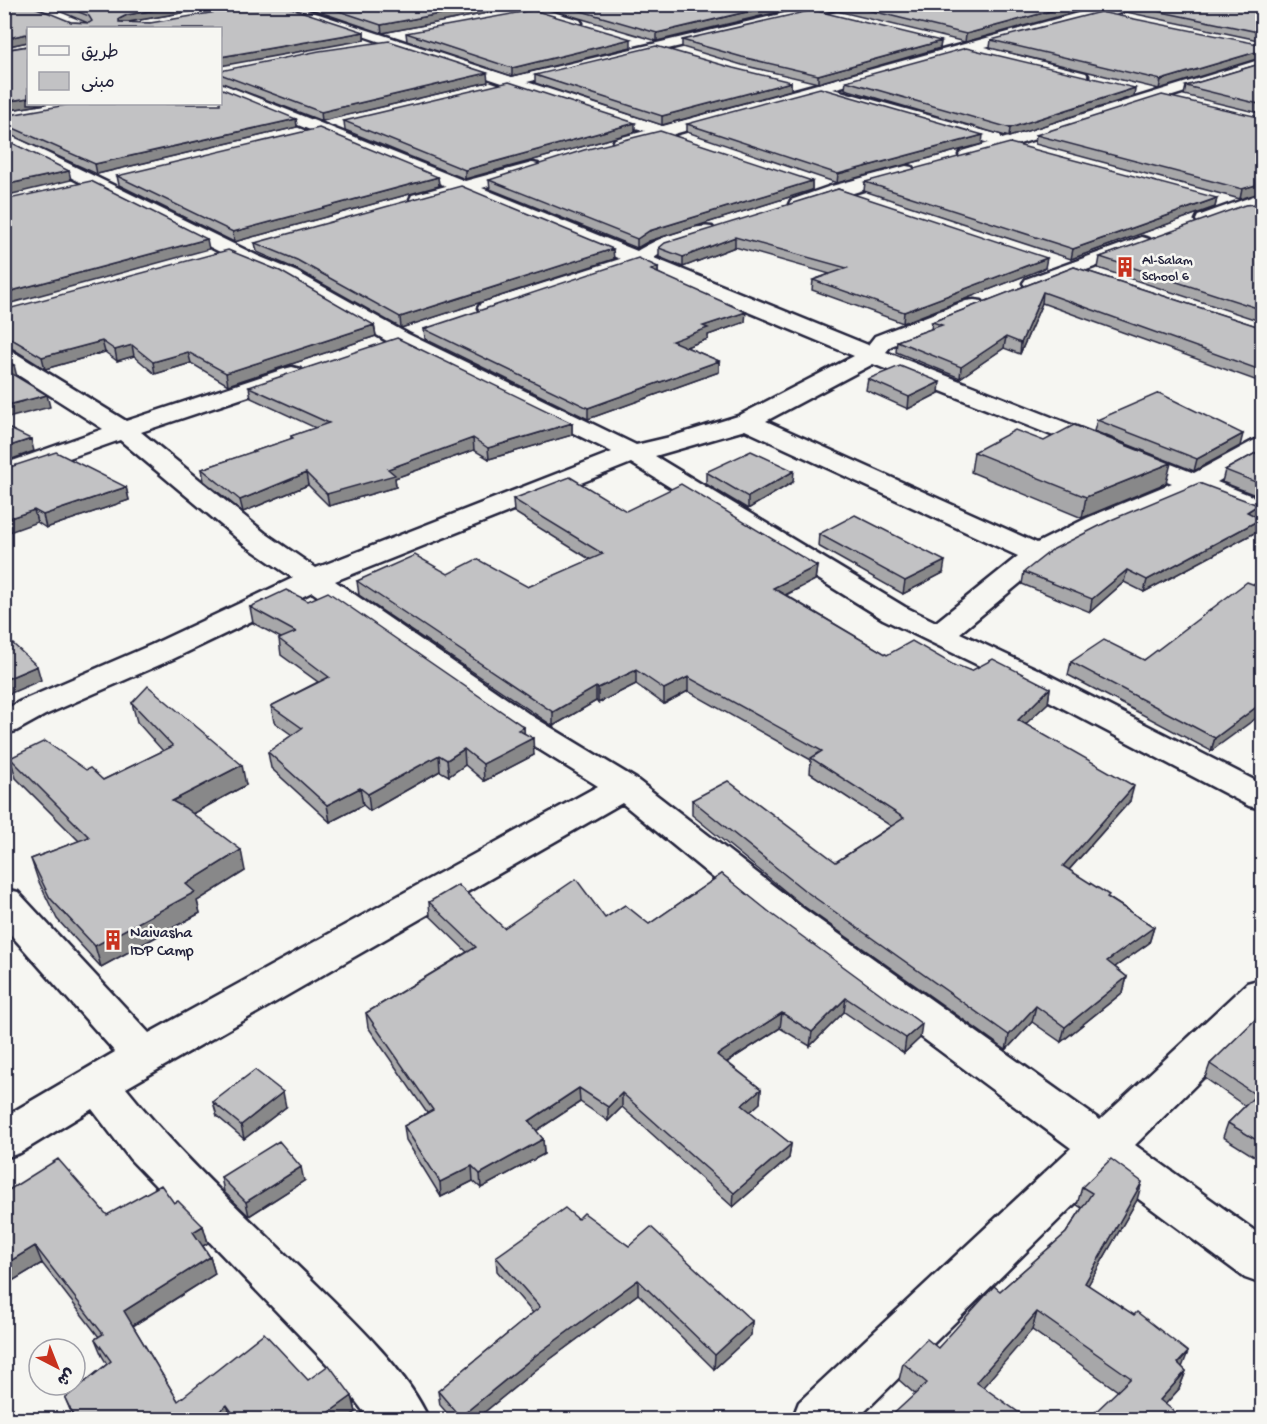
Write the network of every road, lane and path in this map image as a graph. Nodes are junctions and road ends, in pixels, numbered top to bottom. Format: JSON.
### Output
{"nodes":[{"id":1,"x":568,"y":4,"type":"edge"},
{"id":2,"x":785,"y":4,"type":"edge"},
{"id":3,"x":273,"y":5,"type":"edge"},
{"id":4,"x":1067,"y":7,"type":"edge"},
{"id":5,"x":510,"y":10,"type":"edge"},
{"id":6,"x":532,"y":11,"type":"junction"},
{"id":7,"x":813,"y":11,"type":"junction"},
{"id":8,"x":844,"y":12,"type":"edge"},
{"id":9,"x":1136,"y":12,"type":"edge"},
{"id":10,"x":1094,"y":13,"type":"junction"},
{"id":11,"x":589,"y":27,"type":"edge"},
{"id":12,"x":416,"y":33,"type":"edge"},
{"id":13,"x":622,"y":37,"type":"edge"},
{"id":14,"x":934,"y":39,"type":"edge"},
{"id":15,"x":386,"y":41,"type":"junction"},
{"id":16,"x":656,"y":46,"type":"junction"},
{"id":17,"x":967,"y":47,"type":"junction"},
{"id":18,"x":357,"y":48,"type":"edge"},
{"id":19,"x":685,"y":55,"type":"edge"},
{"id":20,"x":1263,"y":63,"type":"edge"},
{"id":21,"x":1092,"y":79,"type":"edge"},
{"id":22,"x":780,"y":81,"type":"edge"},
{"id":23,"x":513,"y":82,"type":"junction"},
{"id":24,"x":1126,"y":87,"type":"edge"},
{"id":25,"x":222,"y":88,"type":"edge"},
{"id":26,"x":812,"y":89,"type":"junction"},
{"id":27,"x":482,"y":91,"type":"edge"},
{"id":28,"x":1160,"y":96,"type":"junction"},
{"id":29,"x":1183,"y":102,"type":"edge"},
{"id":30,"x":343,"y":122,"type":"edge"},
{"id":31,"x":320,"y":127,"type":"junction"},
{"id":32,"x":664,"y":132,"type":"junction"},
{"id":33,"x":298,"y":133,"type":"edge"},
{"id":34,"x":4,"y":137,"type":"edge"},
{"id":35,"x":696,"y":143,"type":"edge"},
{"id":36,"x":1009,"y":144,"type":"junction"},
{"id":37,"x":610,"y":145,"type":"edge"},
{"id":38,"x":1031,"y":150,"type":"edge"},
{"id":39,"x":944,"y":162,"type":"edge"},
{"id":40,"x":546,"y":164,"type":"edge"},
{"id":41,"x":922,"y":167,"type":"edge"},
{"id":42,"x":107,"y":179,"type":"junction"},
{"id":43,"x":813,"y":183,"type":"edge"},
{"id":44,"x":73,"y":187,"type":"edge"},
{"id":45,"x":464,"y":187,"type":"junction"},
{"id":46,"x":834,"y":191,"type":"junction"},
{"id":47,"x":1209,"y":198,"type":"edge"},
{"id":48,"x":867,"y":201,"type":"edge"},
{"id":49,"x":397,"y":205,"type":"edge"},
{"id":50,"x":1256,"y":206,"type":"edge"},
{"id":51,"x":775,"y":211,"type":"edge"},
{"id":52,"x":721,"y":226,"type":"edge"},
{"id":53,"x":263,"y":241,"type":"edge"},
{"id":54,"x":233,"y":250,"type":"junction"},
{"id":55,"x":639,"y":259,"type":"junction"},
{"id":56,"x":199,"y":260,"type":"edge"},
{"id":57,"x":1064,"y":264,"type":"junction"},
{"id":58,"x":1108,"y":278,"type":"edge"},
{"id":59,"x":475,"y":312,"type":"edge"},
{"id":60,"x":872,"y":355,"type":"junction"},
{"id":61,"x":4,"y":356,"type":"edge"},
{"id":62,"x":312,"y":368,"type":"edge"},
{"id":63,"x":747,"y":421,"type":"junction"},
{"id":64,"x":123,"y":430,"type":"junction"},
{"id":65,"x":1263,"y":446,"type":"edge"},
{"id":66,"x":633,"y":453,"type":"junction"},
{"id":67,"x":4,"y":473,"type":"edge"},
{"id":68,"x":1195,"y":483,"type":"junction"},
{"id":69,"x":1263,"y":509,"type":"edge"},
{"id":70,"x":1038,"y":554,"type":"junction"},
{"id":71,"x":315,"y":579,"type":"junction"},
{"id":72,"x":940,"y":634,"type":"junction"},
{"id":73,"x":4,"y":724,"type":"edge"},
{"id":74,"x":624,"y":787,"type":"junction"},
{"id":75,"x":1263,"y":798,"type":"edge"},
{"id":76,"x":4,"y":902,"type":"edge"},
{"id":77,"x":1263,"y":994,"type":"edge"},
{"id":78,"x":144,"y":1056,"type":"junction"},
{"id":79,"x":98,"y":1085,"type":"junction"},
{"id":80,"x":4,"y":1140,"type":"edge"},
{"id":81,"x":1103,"y":1147,"type":"junction"},
{"id":82,"x":1263,"y":1263,"type":"edge"},
{"id":83,"x":403,"y":1419,"type":"edge"},
{"id":84,"x":818,"y":1419,"type":"edge"}],
"edges":[{"from":1,"to":6,"type":"street"},
{"from":2,"to":7,"type":"street"},
{"from":3,"to":15,"type":"street"},
{"from":4,"to":10,"type":"street"},
{"from":5,"to":6,"type":"street"},
{"from":6,"to":11,"type":"street"},
{"from":7,"to":8,"type":"street"},
{"from":7,"to":16,"type":"street"},
{"from":9,"to":10,"type":"street"},
{"from":10,"to":17,"type":"street"},
{"from":12,"to":15,"type":"street"},
{"from":13,"to":16,"type":"street"},
{"from":14,"to":17,"type":"street"},
{"from":15,"to":18,"type":"street"},
{"from":15,"to":23,"type":"street"},
{"from":16,"to":19,"type":"street"},
{"from":16,"to":23,"type":"street"},
{"from":17,"to":21,"type":"street"},
{"from":17,"to":26,"type":"street"},
{"from":20,"to":28,"type":"street"},
{"from":22,"to":26,"type":"street"},
{"from":23,"to":27,"type":"street"},
{"from":23,"to":32,"type":"street"},
{"from":24,"to":28,"type":"street"},
{"from":25,"to":31,"type":"street"},
{"from":26,"to":32,"type":"street"},
{"from":26,"to":36,"type":"street"},
{"from":28,"to":29,"type":"street"},
{"from":28,"to":36,"type":"street"},
{"from":30,"to":31,"type":"street"},
{"from":31,"to":33,"type":"street"},
{"from":31,"to":45,"type":"street"},
{"from":32,"to":35,"type":"street"},
{"from":32,"to":37,"type":"street"},
{"from":34,"to":42,"type":"street"},
{"from":36,"to":38,"type":"street"},
{"from":36,"to":39,"type":"street"},
{"from":40,"to":45,"type":"street"},
{"from":41,"to":46,"type":"street"},
{"from":42,"to":44,"type":"street"},
{"from":42,"to":54,"type":"street"},
{"from":43,"to":46,"type":"street"},
{"from":45,"to":49,"type":"street"},
{"from":45,"to":55,"type":"street"},
{"from":46,"to":48,"type":"street"},
{"from":46,"to":51,"type":"street"},
{"from":47,"to":50,"type":"street"},
{"from":50,"to":57,"type":"street"},
{"from":52,"to":55,"type":"street"},
{"from":53,"to":54,"type":"street"},
{"from":54,"to":56,"type":"street"},
{"from":54,"to":66,"type":"street"},
{"from":55,"to":59,"type":"street"},
{"from":55,"to":60,"type":"street"},
{"from":57,"to":58,"type":"street"},
{"from":57,"to":60,"type":"street"},
{"from":60,"to":63,"type":"street"},
{"from":60,"to":68,"type":"street"},
{"from":61,"to":64,"type":"street"},
{"from":62,"to":64,"type":"street"},
{"from":63,"to":66,"type":"street"},
{"from":63,"to":70,"type":"street"},
{"from":64,"to":67,"type":"street"},
{"from":64,"to":71,"type":"street"},
{"from":65,"to":68,"type":"street"},
{"from":66,"to":71,"type":"street"},
{"from":66,"to":72,"type":"street"},
{"from":68,"to":69,"type":"street"},
{"from":68,"to":70,"type":"street"},
{"from":70,"to":72,"type":"street"},
{"from":71,"to":73,"type":"street"},
{"from":71,"to":74,"type":"street"},
{"from":72,"to":75,"type":"street"},
{"from":74,"to":78,"type":"street"},
{"from":74,"to":81,"type":"street"},
{"from":76,"to":78,"type":"street"},
{"from":77,"to":81,"type":"street"},
{"from":78,"to":79,"type":"street"},
{"from":79,"to":80,"type":"street"},
{"from":79,"to":83,"type":"street"},
{"from":81,"to":82,"type":"street"},
{"from":81,"to":84,"type":"street"}]}
